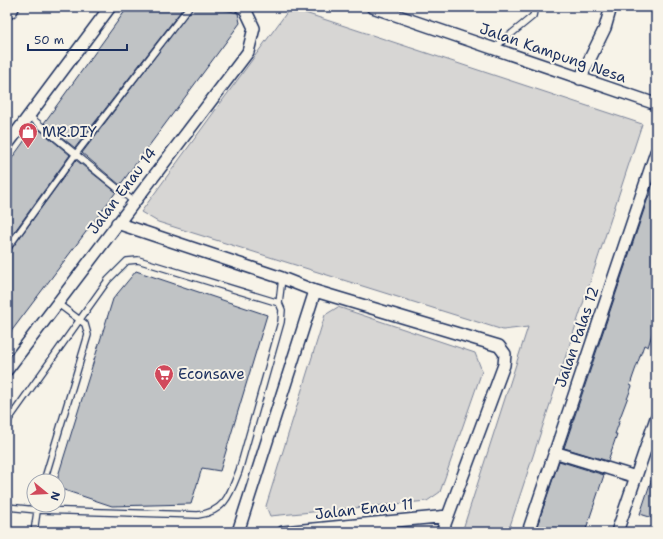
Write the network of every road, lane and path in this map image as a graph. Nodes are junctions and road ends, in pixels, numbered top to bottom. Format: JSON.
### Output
{"nodes":[{"id":1,"x":110,"y":7,"type":"edge"},
{"id":2,"x":188,"y":7,"type":"edge"},
{"id":3,"x":241,"y":7,"type":"edge"},
{"id":4,"x":372,"y":7,"type":"edge"},
{"id":5,"x":535,"y":7,"type":"edge"},
{"id":6,"x":612,"y":7,"type":"edge"},
{"id":7,"x":494,"y":48,"type":"junction"},
{"id":8,"x":580,"y":79,"type":"junction"},
{"id":9,"x":656,"y":104,"type":"edge"},
{"id":10,"x":29,"y":116,"type":"junction"},
{"id":11,"x":7,"y":145,"type":"edge"},
{"id":12,"x":656,"y":152,"type":"edge"},
{"id":13,"x":75,"y":155,"type":"junction"},
{"id":14,"x":133,"y":201,"type":"junction"},
{"id":15,"x":117,"y":223,"type":"junction"},
{"id":16,"x":7,"y":249,"type":"edge"},
{"id":17,"x":282,"y":278,"type":"junction"},
{"id":18,"x":315,"y":291,"type":"junction"},
{"id":19,"x":57,"y":303,"type":"junction"},
{"id":20,"x":279,"y":303,"type":"junction"},
{"id":21,"x":80,"y":320,"type":"junction"},
{"id":22,"x":7,"y":368,"type":"edge"},
{"id":23,"x":656,"y":418,"type":"edge"},
{"id":24,"x":7,"y":422,"type":"edge"},
{"id":25,"x":554,"y":452,"type":"junction"},
{"id":26,"x":46,"y":473,"type":"edge"},
{"id":27,"x":636,"y":477,"type":"junction"},
{"id":28,"x":7,"y":506,"type":"edge"},
{"id":29,"x":26,"y":507,"type":"edge"},
{"id":30,"x":66,"y":508,"type":"edge"},
{"id":31,"x":36,"y":513,"type":"edge"},
{"id":32,"x":448,"y":516,"type":"junction"},
{"id":33,"x":34,"y":532,"type":"edge"},
{"id":34,"x":238,"y":532,"type":"edge"},
{"id":35,"x":283,"y":532,"type":"edge"},
{"id":36,"x":442,"y":532,"type":"edge"},
{"id":37,"x":528,"y":532,"type":"edge"},
{"id":38,"x":617,"y":532,"type":"edge"}],
"edges":[{"from":1,"to":10,"type":"street"},
{"from":2,"to":13,"type":"lane"},
{"from":3,"to":14,"type":"street","name":"Jalan Enau 14"},
{"from":4,"to":7,"type":"street","name":"Jalan Kampung Nesa"},
{"from":5,"to":7,"type":"lane"},
{"from":6,"to":8,"type":"street"},
{"from":7,"to":8,"type":"street","name":"Jalan Kampung Nesa"},
{"from":8,"to":9,"type":"street","name":"Jalan Kampung Nesa"},
{"from":10,"to":11,"type":"street"},
{"from":10,"to":13,"type":"lane"},
{"from":12,"to":25,"type":"street","name":"Jalan Palas 12"},
{"from":13,"to":14,"type":"lane"},
{"from":13,"to":16,"type":"lane"},
{"from":14,"to":15,"type":"street","name":"Jalan Enau 14"},
{"from":15,"to":17,"type":"street"},
{"from":15,"to":19,"type":"street","name":"Jalan Enau 14"},
{"from":17,"to":18,"type":"street"},
{"from":17,"to":20,"type":"lane"},
{"from":18,"to":32,"type":"street"},
{"from":18,"to":34,"type":"street"},
{"from":19,"to":21,"type":"lane"},
{"from":19,"to":22,"type":"street","name":"Jalan Enau 14"},
{"from":20,"to":21,"type":"lane"},
{"from":20,"to":30,"type":"lane"},
{"from":21,"to":24,"type":"lane"},
{"from":21,"to":26,"type":"lane"},
{"from":23,"to":27,"type":"street"},
{"from":25,"to":27,"type":"street"},
{"from":25,"to":37,"type":"street","name":"Jalan Palas 12"},
{"from":27,"to":38,"type":"street"},
{"from":28,"to":29,"type":"lane"},
{"from":31,"to":33,"type":"lane"},
{"from":32,"to":35,"type":"street","name":"Jalan Enau 11"},
{"from":32,"to":36,"type":"street"}]}
